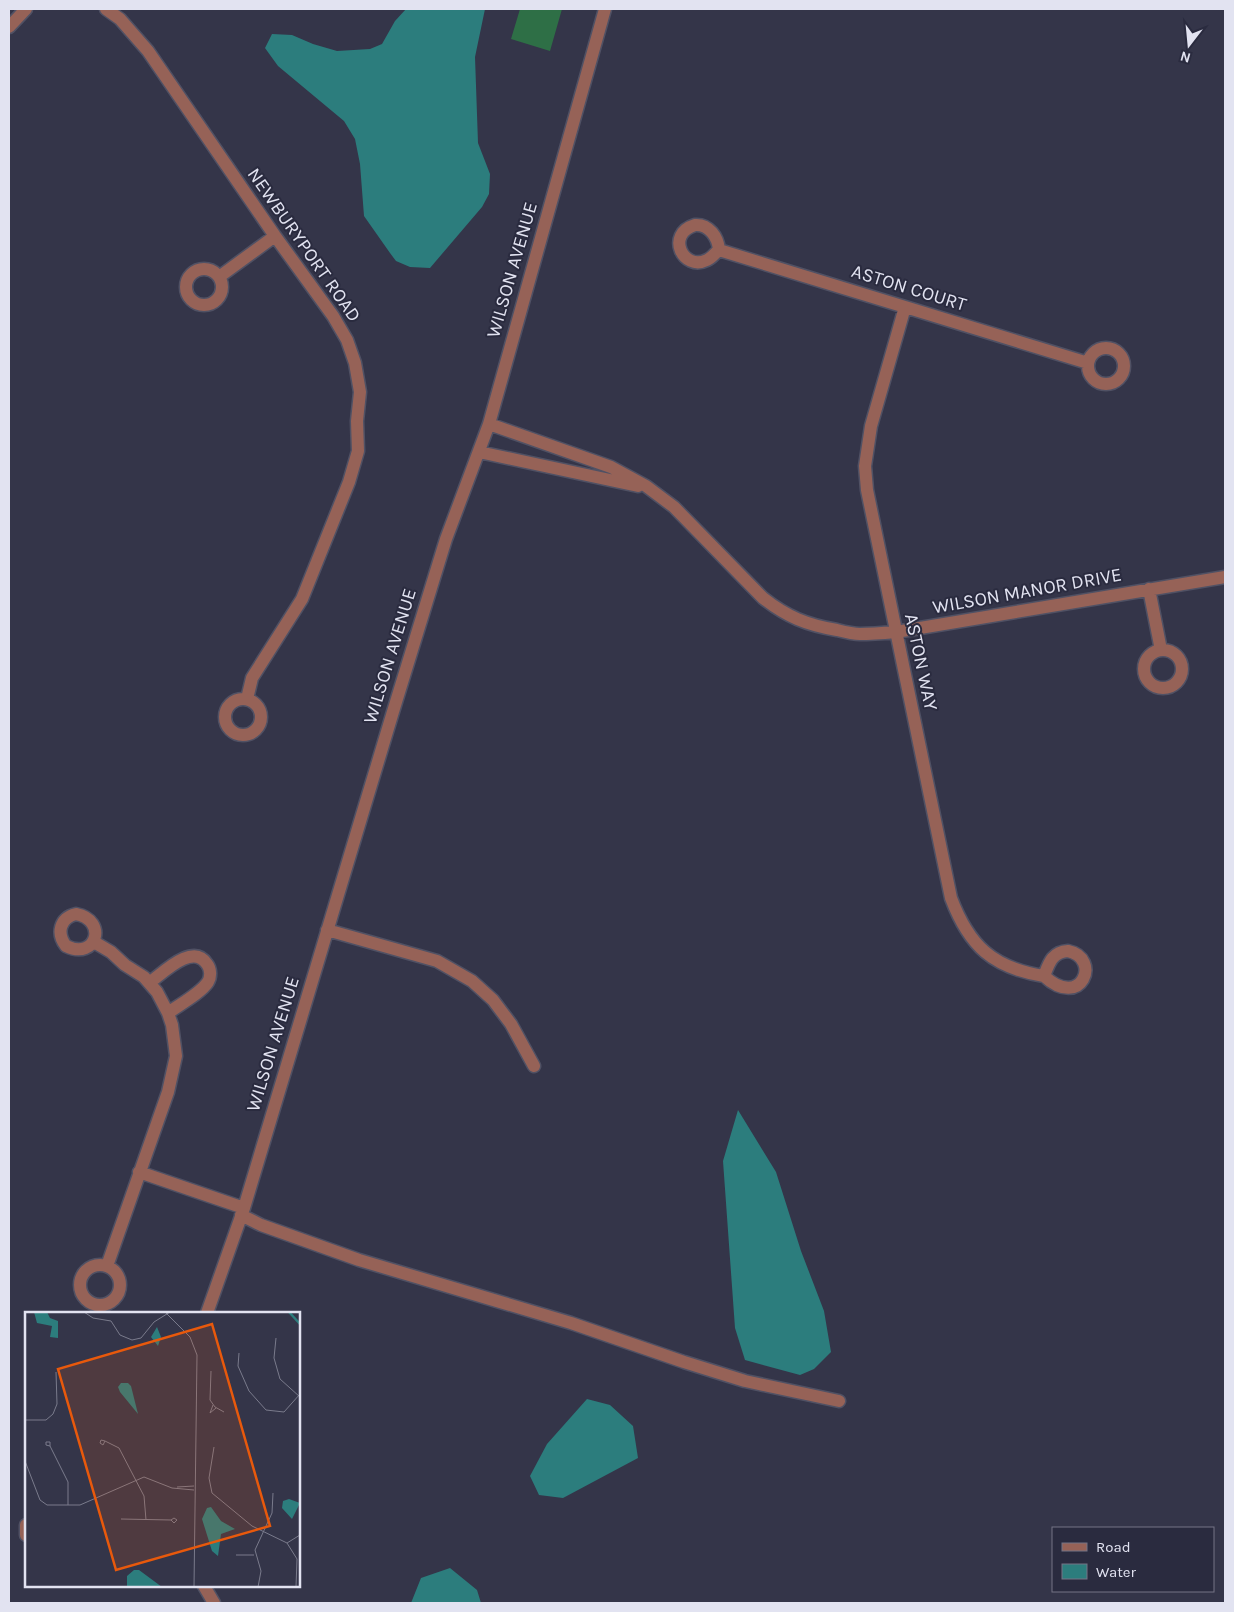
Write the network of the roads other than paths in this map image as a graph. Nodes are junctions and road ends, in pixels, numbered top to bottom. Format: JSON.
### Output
{"nodes":[{"id":1,"x":26,"y":9,"type":"edge"},
{"id":2,"x":106,"y":9,"type":"edge"},
{"id":3,"x":605,"y":9,"type":"edge"},
{"id":4,"x":9,"y":27,"type":"edge"},
{"id":5,"x":274,"y":236,"type":"junction"},
{"id":6,"x":719,"y":250,"type":"dead end"},
{"id":7,"x":219,"y":277,"type":"dead end"},
{"id":8,"x":905,"y":306,"type":"junction"},
{"id":9,"x":1088,"y":363,"type":"dead end"},
{"id":10,"x":488,"y":424,"type":"junction"},
{"id":11,"x":479,"y":452,"type":"junction"},
{"id":12,"x":648,"y":488,"type":"junction"},
{"id":13,"x":1225,"y":576,"type":"edge"},
{"id":14,"x":1149,"y":589,"type":"junction"},
{"id":15,"x":896,"y":632,"type":"junction"},
{"id":16,"x":1161,"y":650,"type":"dead end"},
{"id":17,"x":247,"y":699,"type":"dead end"},
{"id":18,"x":327,"y":930,"type":"junction"},
{"id":19,"x":94,"y":942,"type":"dead end"},
{"id":20,"x":1044,"y":976,"type":"dead end"},
{"id":21,"x":149,"y":983,"type":"junction"},
{"id":22,"x":168,"y":1013,"type":"junction"},
{"id":23,"x":534,"y":1066,"type":"dead end"},
{"id":24,"x":140,"y":1172,"type":"junction"},
{"id":25,"x":242,"y":1211,"type":"junction"},
{"id":26,"x":107,"y":1266,"type":"dead end"},
{"id":27,"x":207,"y":1312,"type":"edge"},
{"id":28,"x":839,"y":1401,"type":"dead end"},
{"id":29,"x":205,"y":1587,"type":"edge"},
{"id":30,"x":214,"y":1603,"type":"edge"}],
"edges":[{"from":1,"to":4,"type":"street"},
{"from":2,"to":5,"type":"street","name":"NEWBURYPORT ROAD"},
{"from":3,"to":10,"type":"street","name":"WILSON AVENUE"},
{"from":5,"to":7,"type":"street"},
{"from":5,"to":17,"type":"street","name":"NEWBURYPORT ROAD"},
{"from":6,"to":8,"type":"street","name":"ASTON COURT"},
{"from":8,"to":9,"type":"street","name":"ASTON COURT"},
{"from":8,"to":15,"type":"street","name":"ASTON WAY"},
{"from":10,"to":11,"type":"street","name":"WILSON AVENUE"},
{"from":10,"to":12,"type":"street","name":"WILSON MANOR DRIVE"},
{"from":11,"to":12,"type":"street","name":"WILSON MANOR DRIVE"},
{"from":11,"to":18,"type":"street","name":"WILSON AVENUE"},
{"from":12,"to":15,"type":"street","name":"WILSON MANOR DRIVE"},
{"from":13,"to":14,"type":"street","name":"WILSON MANOR DRIVE"},
{"from":14,"to":15,"type":"street","name":"WILSON MANOR DRIVE"},
{"from":14,"to":16,"type":"street"},
{"from":15,"to":20,"type":"street","name":"ASTON WAY"},
{"from":18,"to":23,"type":"street"},
{"from":18,"to":25,"type":"street","name":"WILSON AVENUE"},
{"from":19,"to":21,"type":"street"},
{"from":21,"to":22,"type":"street"},
{"from":21,"to":22,"type":"street"},
{"from":22,"to":24,"type":"street"},
{"from":24,"to":25,"type":"street"},
{"from":24,"to":26,"type":"street"},
{"from":25,"to":27,"type":"street","name":"WILSON AVENUE"},
{"from":25,"to":28,"type":"street"},
{"from":29,"to":30,"type":"street"}]}
